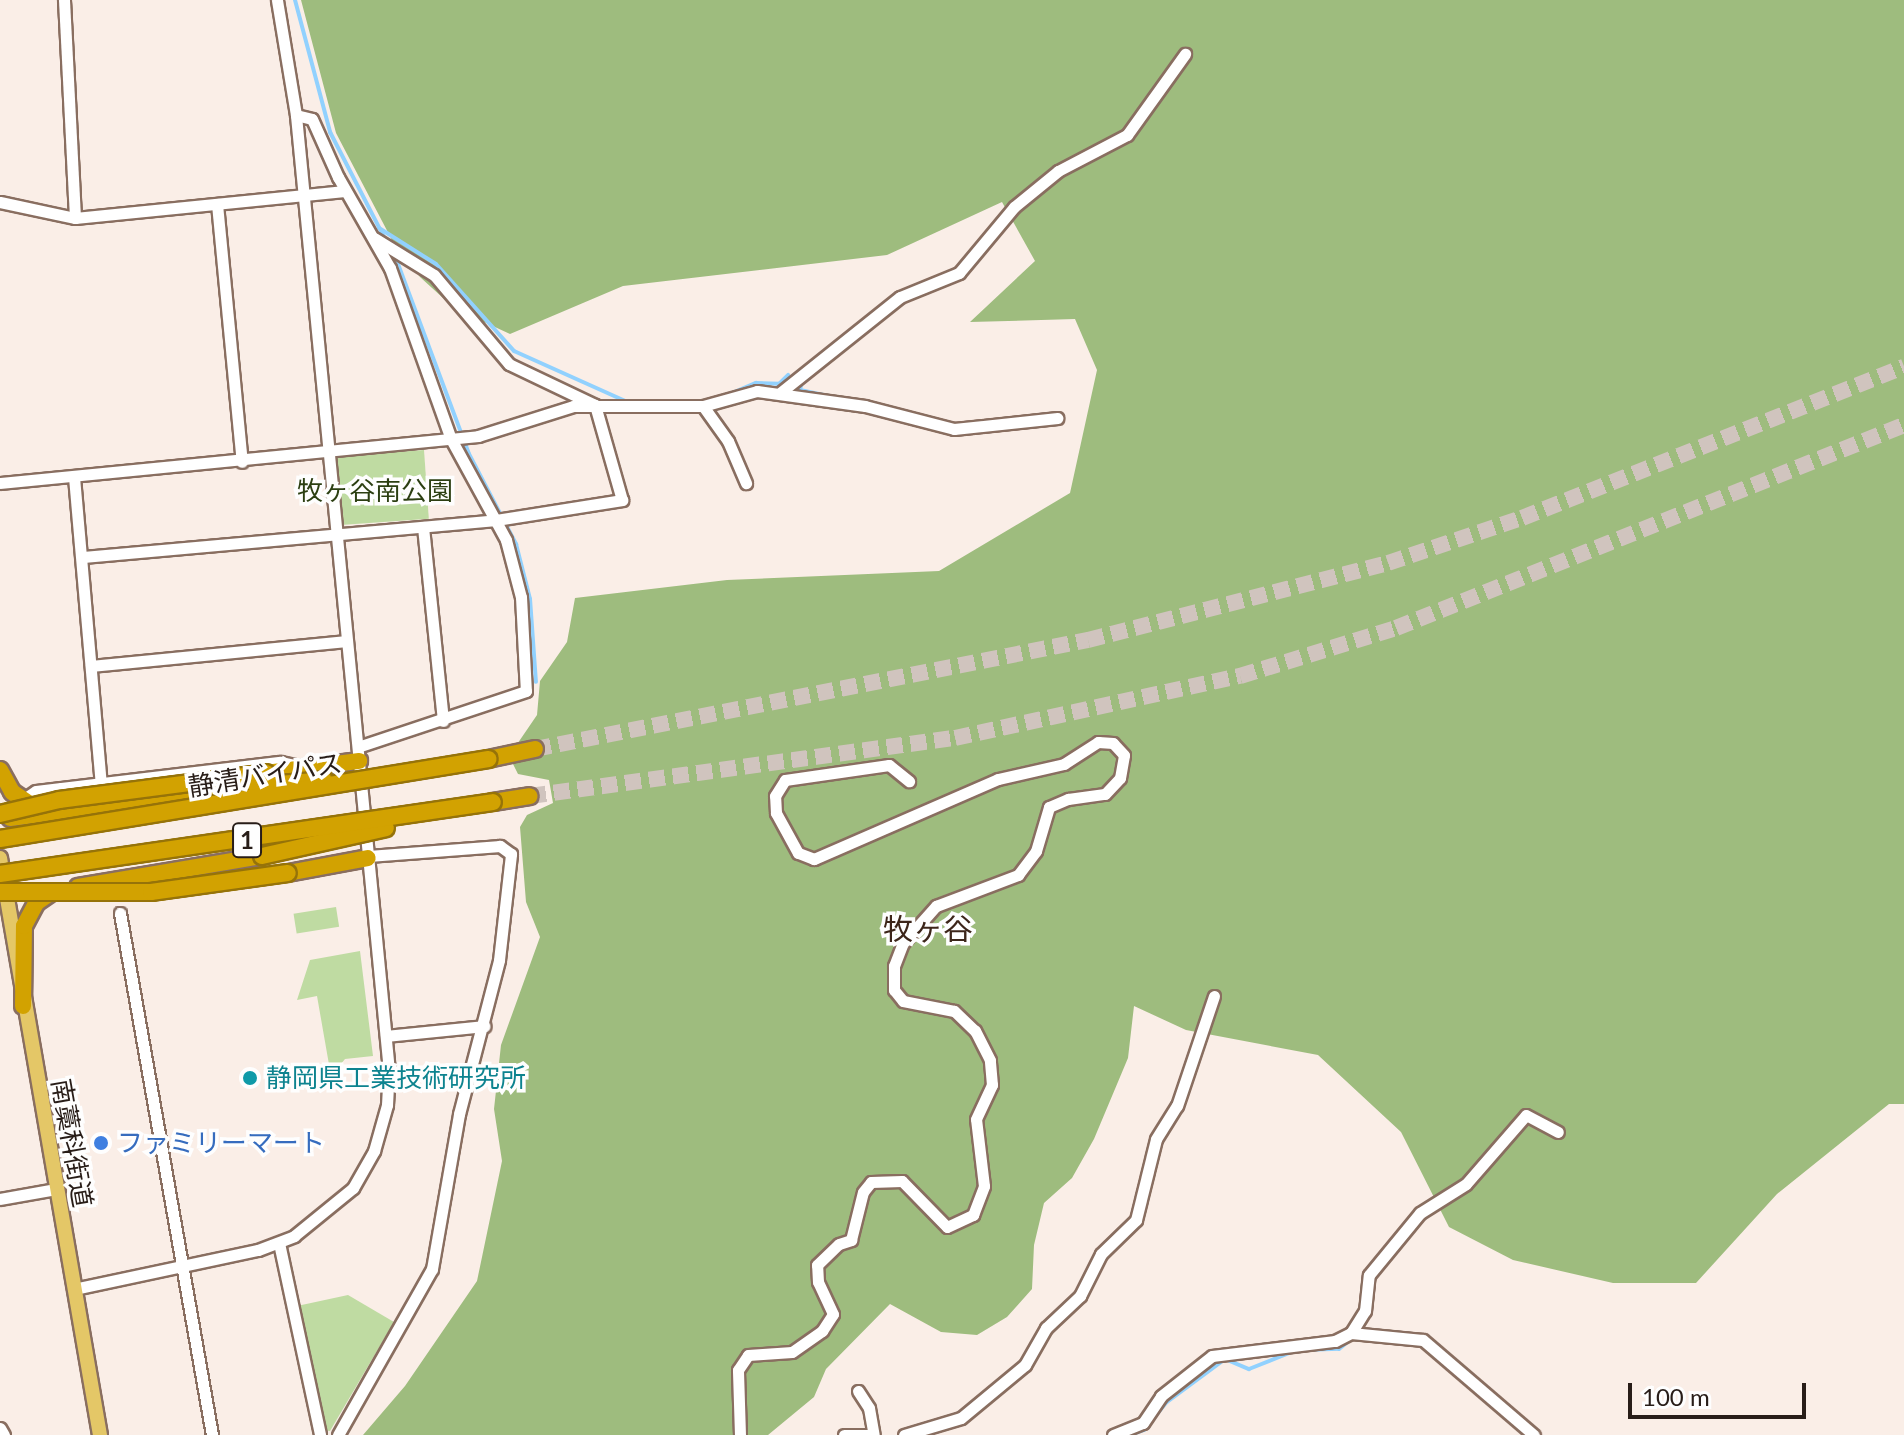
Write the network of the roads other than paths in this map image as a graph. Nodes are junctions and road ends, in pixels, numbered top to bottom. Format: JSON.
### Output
{"nodes":[{"id":1,"x":64,"y":0,"type":"edge"},
{"id":2,"x":277,"y":0,"type":"edge"},
{"id":3,"x":1185,"y":54,"type":"dead end"},
{"id":4,"x":296,"y":115,"type":"junction"},
{"id":5,"x":345,"y":191,"type":"junction"},
{"id":6,"x":304,"y":194,"type":"junction"},
{"id":7,"x":0,"y":202,"type":"edge"},
{"id":8,"x":217,"y":204,"type":"junction"},
{"id":9,"x":75,"y":218,"type":"junction"},
{"id":10,"x":374,"y":238,"type":"junction"},
{"id":11,"x":781,"y":392,"type":"junction"},
{"id":12,"x":595,"y":405,"type":"junction"},
{"id":13,"x":703,"y":406,"type":"junction"},
{"id":14,"x":1057,"y":418,"type":"dead end"},
{"id":15,"x":451,"y":439,"type":"junction"},
{"id":16,"x":328,"y":454,"type":"junction"},
{"id":17,"x":242,"y":462,"type":"junction"},
{"id":18,"x":74,"y":477,"type":"junction"},
{"id":19,"x":0,"y":483,"type":"edge"},
{"id":20,"x":746,"y":483,"type":"dead end"},
{"id":21,"x":496,"y":520,"type":"junction"},
{"id":22,"x":423,"y":527,"type":"junction"},
{"id":23,"x":334,"y":535,"type":"junction"},
{"id":24,"x":83,"y":557,"type":"junction"},
{"id":25,"x":344,"y":641,"type":"junction"},
{"id":26,"x":91,"y":666,"type":"junction"},
{"id":27,"x":443,"y":721,"type":"junction"},
{"id":28,"x":535,"y":749,"type":"tunnel mouth"},
{"id":29,"x":359,"y":754,"type":"junction"},
{"id":30,"x":488,"y":759,"type":"junction"},
{"id":31,"x":301,"y":767,"type":"junction"},
{"id":32,"x":0,"y":770,"type":"edge"},
{"id":33,"x":909,"y":781,"type":"dead end"},
{"id":34,"x":101,"y":783,"type":"junction"},
{"id":35,"x":530,"y":796,"type":"tunnel mouth"},
{"id":36,"x":21,"y":801,"type":"junction"},
{"id":37,"x":493,"y":802,"type":"junction"},
{"id":38,"x":48,"y":813,"type":"junction"},
{"id":39,"x":0,"y":816,"type":"edge"},
{"id":40,"x":0,"y":839,"type":"edge"},
{"id":41,"x":368,"y":857,"type":"junction"},
{"id":42,"x":0,"y":858,"type":"edge"},
{"id":43,"x":0,"y":874,"type":"edge"},
{"id":44,"x":52,"y":892,"type":"junction"},
{"id":45,"x":2,"y":897,"type":"edge"},
{"id":46,"x":120,"y":913,"type":"dead end"},
{"id":47,"x":1214,"y":996,"type":"dead end"},
{"id":48,"x":23,"y":1006,"type":"junction"},
{"id":49,"x":484,"y":1026,"type":"junction"},
{"id":50,"x":386,"y":1036,"type":"junction"},
{"id":51,"x":1558,"y":1132,"type":"dead end"},
{"id":52,"x":56,"y":1189,"type":"junction"},
{"id":53,"x":0,"y":1199,"type":"edge"},
{"id":54,"x":279,"y":1243,"type":"junction"},
{"id":55,"x":181,"y":1264,"type":"junction"},
{"id":56,"x":74,"y":1289,"type":"junction"},
{"id":57,"x":1351,"y":1333,"type":"junction"},
{"id":58,"x":858,"y":1391,"type":"dead end"},
{"id":59,"x":0,"y":1428,"type":"edge"},
{"id":60,"x":4,"y":1435,"type":"edge"},
{"id":61,"x":100,"y":1435,"type":"edge"},
{"id":62,"x":212,"y":1435,"type":"edge"},
{"id":63,"x":319,"y":1435,"type":"edge"},
{"id":64,"x":338,"y":1435,"type":"edge"},
{"id":65,"x":740,"y":1435,"type":"edge"},
{"id":66,"x":844,"y":1435,"type":"edge"},
{"id":67,"x":873,"y":1435,"type":"edge"},
{"id":68,"x":904,"y":1435,"type":"edge"},
{"id":69,"x":1113,"y":1435,"type":"edge"},
{"id":70,"x":1534,"y":1435,"type":"edge"}],
"edges":[{"from":1,"to":9,"type":"street"},
{"from":2,"to":4,"type":"street"},
{"from":3,"to":11,"type":"street"},
{"from":4,"to":5,"type":"street"},
{"from":4,"to":6,"type":"street"},
{"from":5,"to":6,"type":"street"},
{"from":5,"to":10,"type":"street"},
{"from":6,"to":8,"type":"street"},
{"from":6,"to":16,"type":"street"},
{"from":7,"to":9,"type":"street"},
{"from":8,"to":9,"type":"street"},
{"from":8,"to":17,"type":"street"},
{"from":10,"to":12,"type":"street"},
{"from":10,"to":15,"type":"street"},
{"from":11,"to":13,"type":"street"},
{"from":11,"to":14,"type":"street"},
{"from":12,"to":13,"type":"street"},
{"from":12,"to":15,"type":"street"},
{"from":12,"to":21,"type":"street"},
{"from":13,"to":20,"type":"street"},
{"from":15,"to":16,"type":"street"},
{"from":15,"to":21,"type":"street"},
{"from":16,"to":17,"type":"street"},
{"from":16,"to":23,"type":"street"},
{"from":17,"to":18,"type":"street"},
{"from":18,"to":19,"type":"street"},
{"from":18,"to":24,"type":"street"},
{"from":21,"to":22,"type":"street"},
{"from":21,"to":27,"type":"street"},
{"from":22,"to":23,"type":"street"},
{"from":22,"to":27,"type":"street"},
{"from":23,"to":24,"type":"street"},
{"from":23,"to":25,"type":"street"},
{"from":24,"to":26,"type":"street"},
{"from":25,"to":26,"type":"street"},
{"from":25,"to":29,"type":"street"},
{"from":26,"to":34,"type":"street"},
{"from":27,"to":29,"type":"street"},
{"from":28,"to":30,"type":"highway","name":"静清バイパス","number":"1"},
{"from":29,"to":31,"type":"highway","number":"1"},
{"from":29,"to":41,"type":"street"},
{"from":30,"to":38,"type":"highway","number":"1","bridge":true},
{"from":30,"to":40,"type":"highway","name":"静清バイパス","number":"1","bridge":true},
{"from":31,"to":34,"type":"street"},
{"from":31,"to":39,"type":"highway","number":"1","bridge":true},
{"from":32,"to":36,"type":"highway"},
{"from":33,"to":65,"type":"street"},
{"from":34,"to":36,"type":"street"},
{"from":35,"to":37,"type":"highway","number":"1"},
{"from":36,"to":38,"type":"highway"},
{"from":37,"to":43,"type":"highway","number":"1","bridge":true},
{"from":37,"to":44,"type":"highway","number":"1","bridge":true},
{"from":38,"to":39,"type":"highway","number":"1"},
{"from":41,"to":45,"type":"highway","number":"1","bridge":true},
{"from":41,"to":49,"type":"street"},
{"from":41,"to":50,"type":"street"},
{"from":42,"to":45,"type":"main road","name":"南藁科街道"},
{"from":44,"to":45,"type":"highway","number":"1"},
{"from":44,"to":48,"type":"highway"},
{"from":45,"to":48,"type":"main road","name":"南藁科街道"},
{"from":46,"to":55,"type":"street"},
{"from":47,"to":68,"type":"street"},
{"from":48,"to":52,"type":"main road","name":"南藁科街道"},
{"from":49,"to":50,"type":"street"},
{"from":49,"to":64,"type":"street"},
{"from":50,"to":54,"type":"street"},
{"from":51,"to":57,"type":"street"},
{"from":52,"to":53,"type":"street"},
{"from":52,"to":56,"type":"main road","name":"南藁科街道"},
{"from":54,"to":55,"type":"street"},
{"from":54,"to":63,"type":"street"},
{"from":55,"to":56,"type":"street"},
{"from":55,"to":62,"type":"street"},
{"from":56,"to":61,"type":"main road","name":"南藁科街道"},
{"from":57,"to":69,"type":"street"},
{"from":57,"to":70,"type":"street"},
{"from":58,"to":67,"type":"street"},
{"from":59,"to":60,"type":"street"},
{"from":66,"to":67,"type":"street"}]}
